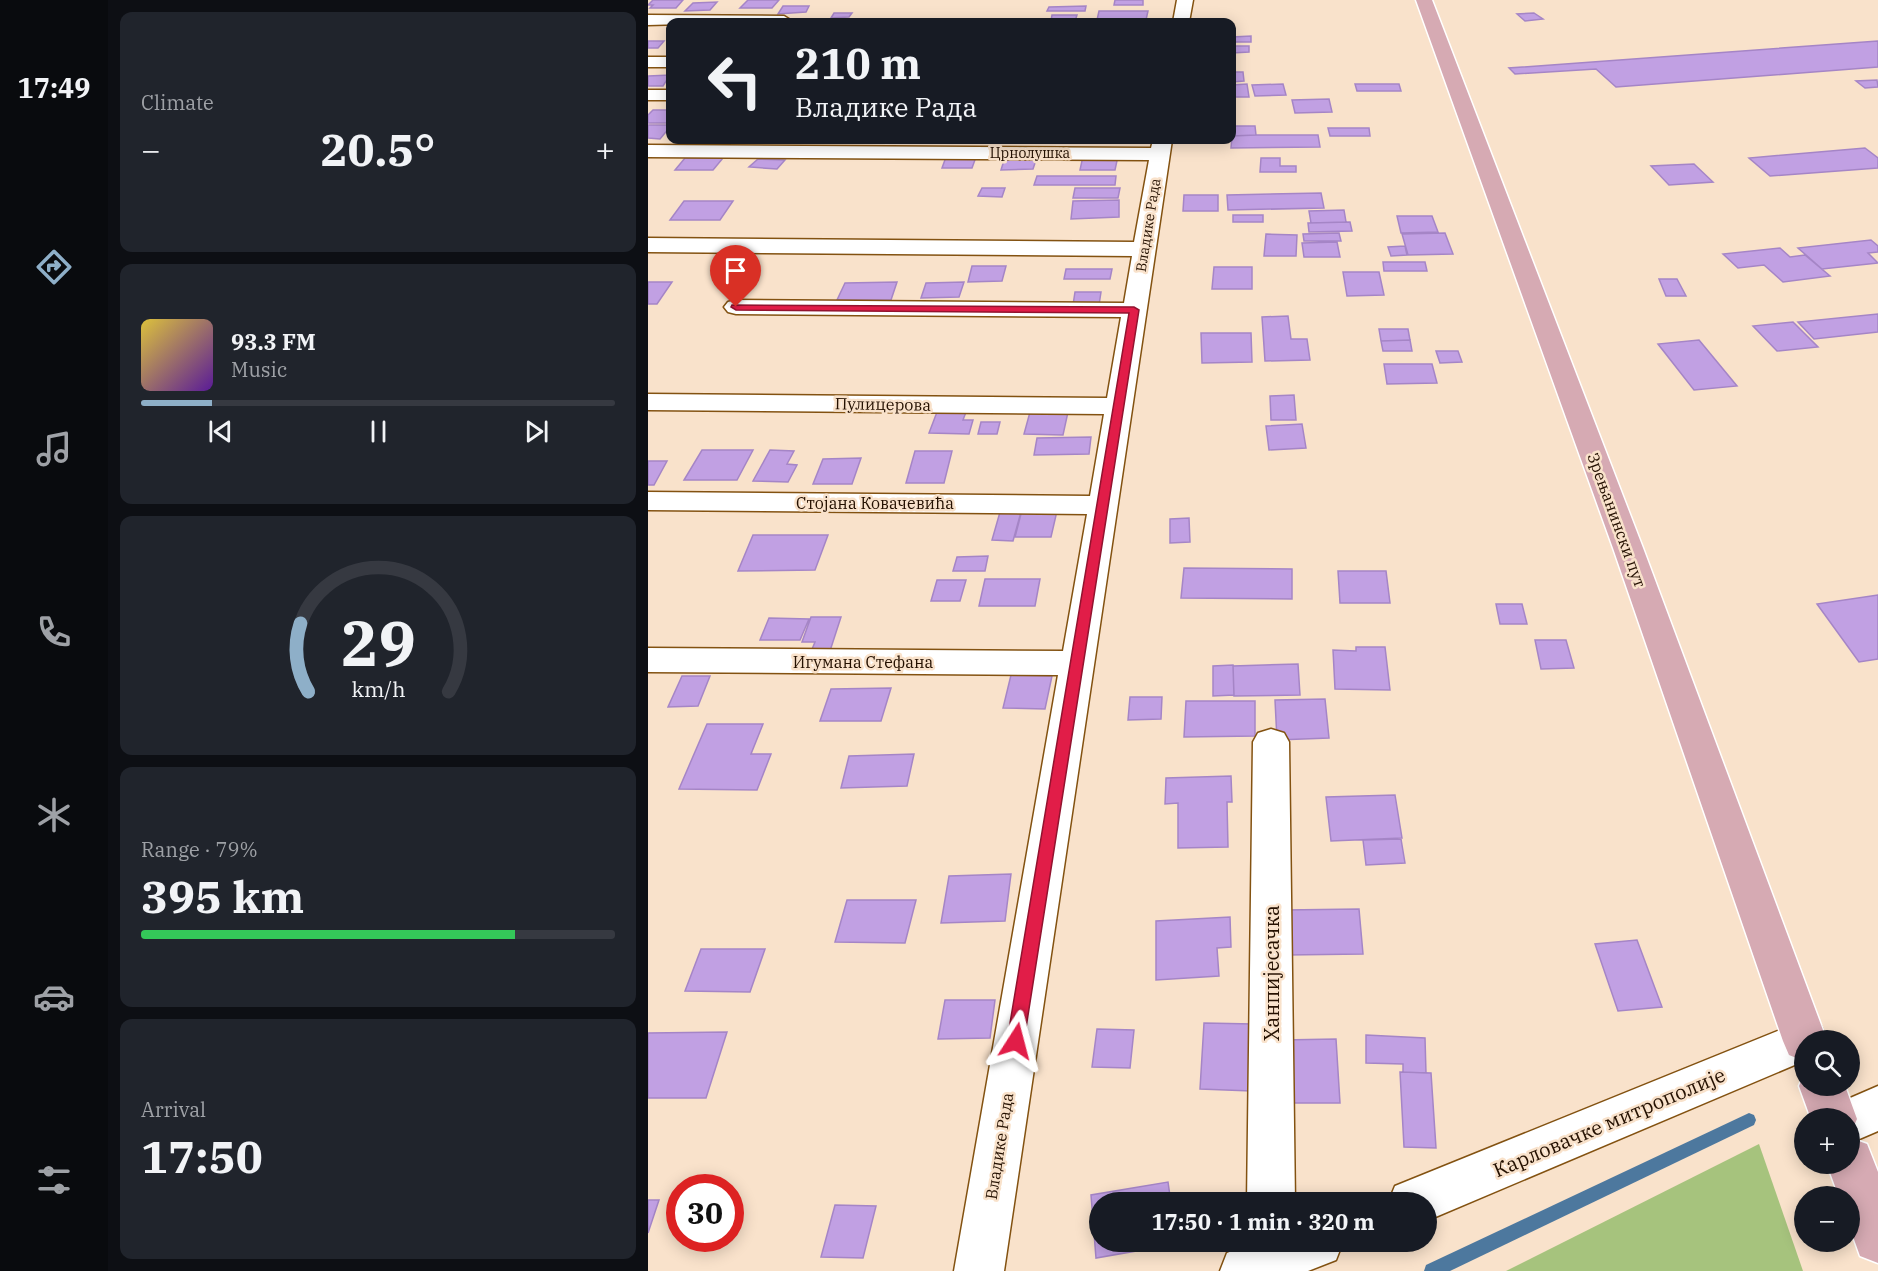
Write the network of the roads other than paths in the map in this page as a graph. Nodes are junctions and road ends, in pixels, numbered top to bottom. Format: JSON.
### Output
{"nodes":[{"id":1,"x":1185,"y":0,"type":"edge"},
{"id":2,"x":1424,"y":0,"type":"edge"},
{"id":3,"x":1182,"y":18,"type":"edge"},
{"id":4,"x":648,"y":20,"type":"edge"},
{"id":5,"x":666,"y":20,"type":"edge"},
{"id":6,"x":648,"y":62,"type":"edge"},
{"id":7,"x":666,"y":62,"type":"edge"},
{"id":8,"x":648,"y":94,"type":"edge"},
{"id":9,"x":666,"y":95,"type":"edge"},
{"id":10,"x":1161,"y":147,"type":"edge"},
{"id":11,"x":648,"y":151,"type":"edge"},
{"id":12,"x":648,"y":245,"type":"edge"},
{"id":13,"x":1144,"y":249,"type":"junction"},
{"id":14,"x":736,"y":307,"type":"dead end"},
{"id":15,"x":1134,"y":310,"type":"junction"},
{"id":16,"x":648,"y":402,"type":"edge"},
{"id":17,"x":1119,"y":406,"type":"junction"},
{"id":18,"x":648,"y":501,"type":"edge"},
{"id":19,"x":1103,"y":505,"type":"junction"},
{"id":20,"x":648,"y":660,"type":"edge"},
{"id":21,"x":1077,"y":663,"type":"junction"},
{"id":22,"x":1271,"y":742,"type":"dead end"},
{"id":23,"x":1801,"y":1030,"type":"edge"},
{"id":24,"x":1794,"y":1046,"type":"edge"},
{"id":25,"x":1878,"y":1108,"type":"edge"},
{"id":26,"x":1860,"y":1116,"type":"edge"},
{"id":27,"x":1855,"y":1174,"type":"edge"},
{"id":28,"x":1271,"y":1192,"type":"edge"},
{"id":29,"x":1437,"y":1193,"type":"edge"},
{"id":30,"x":1878,"y":1238,"type":"edge"},
{"id":31,"x":1283,"y":1252,"type":"edge"},
{"id":32,"x":1262,"y":1258,"type":"edge"},
{"id":33,"x":979,"y":1271,"type":"edge"}],
"edges":[{"from":1,"to":3,"type":"street"},
{"from":2,"to":23,"type":"main road","name":"Зрењанински пут"},
{"from":4,"to":5,"type":"street"},
{"from":6,"to":7,"type":"street"},
{"from":8,"to":9,"type":"street"},
{"from":10,"to":11,"type":"street","name":"Црнолушка"},
{"from":10,"to":13,"type":"street","name":"Владике Рада"},
{"from":12,"to":13,"type":"street"},
{"from":13,"to":15,"type":"street","name":"Владике Рада"},
{"from":14,"to":15,"type":"street"},
{"from":15,"to":17,"type":"street","name":"Владике Рада"},
{"from":16,"to":17,"type":"street","name":"Пулицерова"},
{"from":17,"to":19,"type":"street","name":"Владике Рада"},
{"from":18,"to":19,"type":"street","name":"Стојана Ковачевића"},
{"from":19,"to":21,"type":"street","name":"Владике Рада"},
{"from":20,"to":21,"type":"street","name":"Игумана Стефана"},
{"from":21,"to":33,"type":"street","name":"Владике Рада"},
{"from":22,"to":28,"type":"street","name":"Ханпијесачка"},
{"from":24,"to":29,"type":"street","name":"Карловачке митрополије"},
{"from":25,"to":26,"type":"street"},
{"from":27,"to":30,"type":"main road"},
{"from":31,"to":32,"type":"street"}]}
